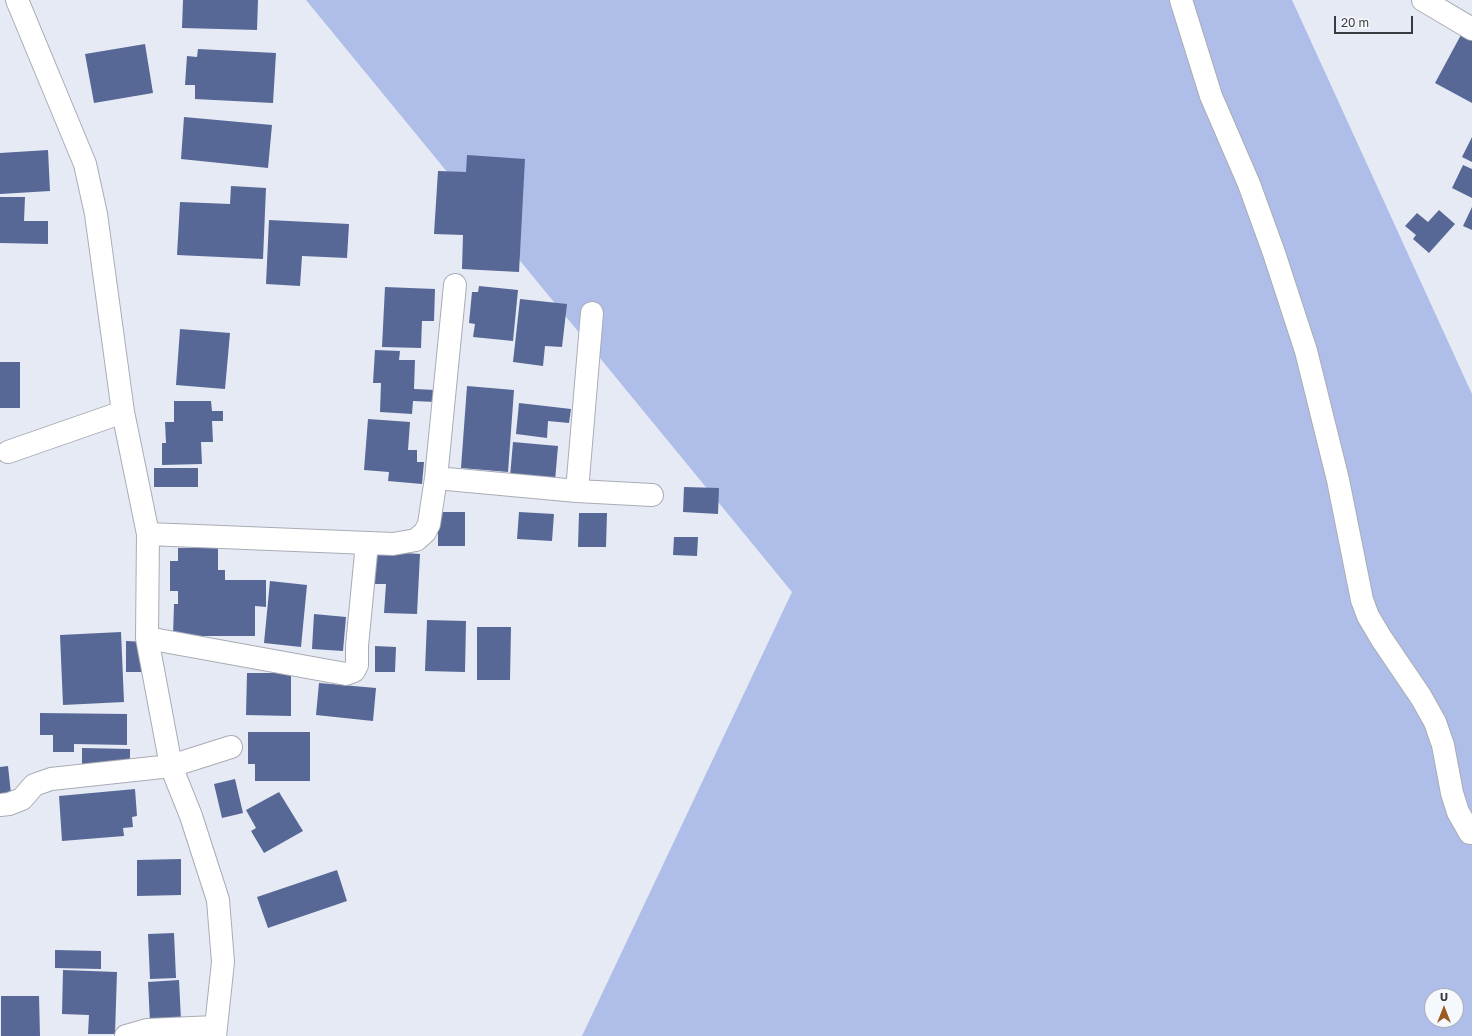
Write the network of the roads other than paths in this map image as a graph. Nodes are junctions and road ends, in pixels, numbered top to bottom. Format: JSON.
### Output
{"nodes":[{"id":1,"x":17,"y":0,"type":"edge"},
{"id":2,"x":1181,"y":0,"type":"edge"},
{"id":3,"x":1423,"y":0,"type":"edge"},
{"id":4,"x":1472,"y":29,"type":"edge"},
{"id":5,"x":456,"y":285,"type":"dead end"},
{"id":6,"x":592,"y":313,"type":"dead end"},
{"id":7,"x":123,"y":412,"type":"junction"},
{"id":8,"x":8,"y":452,"type":"dead end"},
{"id":9,"x":436,"y":478,"type":"junction"},
{"id":10,"x":577,"y":491,"type":"junction"},
{"id":11,"x":652,"y":495,"type":"dead end"},
{"id":12,"x":148,"y":534,"type":"junction"},
{"id":13,"x":367,"y":543,"type":"junction"},
{"id":14,"x":147,"y":638,"type":"junction"},
{"id":15,"x":231,"y":747,"type":"dead end"},
{"id":16,"x":171,"y":766,"type":"junction"},
{"id":17,"x":0,"y":805,"type":"edge"},
{"id":18,"x":1470,"y":833,"type":"dead end"},
{"id":19,"x":215,"y":1032,"type":"edge"},
{"id":20,"x":126,"y":1036,"type":"edge"}],
"edges":[{"from":1,"to":7,"type":"street"},
{"from":2,"to":18,"type":"street"},
{"from":3,"to":4,"type":"street"},
{"from":5,"to":9,"type":"street"},
{"from":6,"to":10,"type":"street"},
{"from":7,"to":8,"type":"street"},
{"from":7,"to":12,"type":"street"},
{"from":9,"to":10,"type":"street"},
{"from":9,"to":13,"type":"street"},
{"from":10,"to":11,"type":"street"},
{"from":12,"to":13,"type":"street"},
{"from":12,"to":14,"type":"street"},
{"from":13,"to":14,"type":"street"},
{"from":14,"to":16,"type":"street"},
{"from":15,"to":16,"type":"street"},
{"from":16,"to":17,"type":"street"},
{"from":16,"to":19,"type":"street"},
{"from":19,"to":20,"type":"street"}]}
